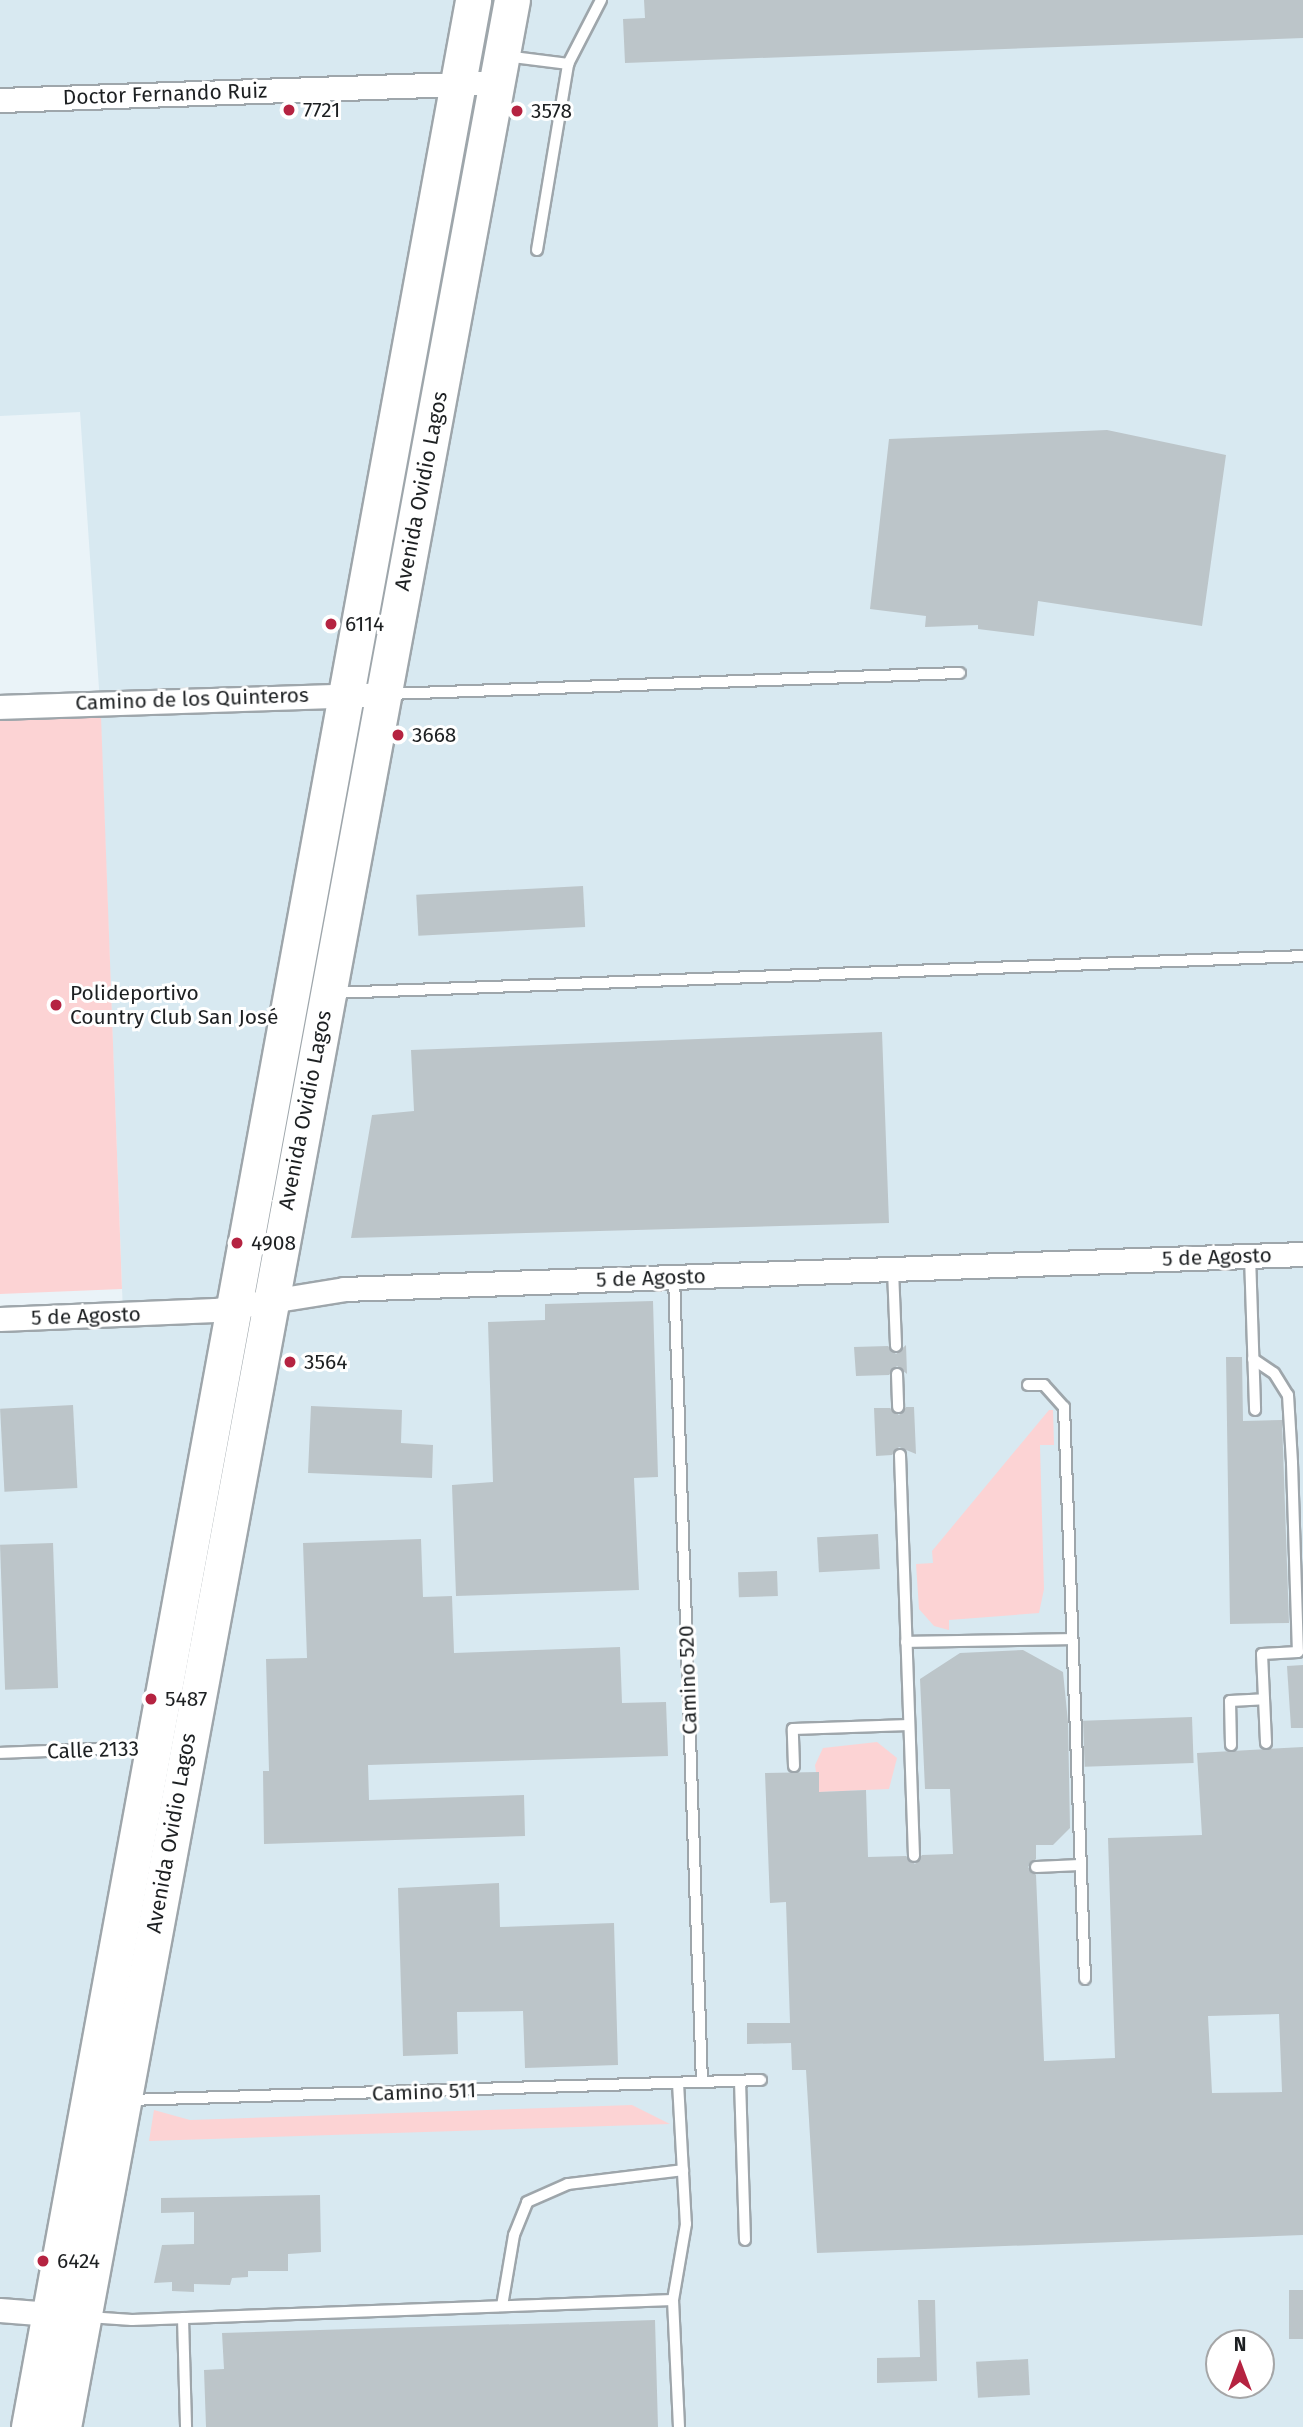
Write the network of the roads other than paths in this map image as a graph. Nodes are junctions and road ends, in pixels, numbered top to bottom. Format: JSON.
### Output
{"nodes":[{"id":1,"x":473,"y":0,"type":"edge"},
{"id":2,"x":512,"y":0,"type":"edge"},
{"id":3,"x":601,"y":0,"type":"edge"},
{"id":4,"x":568,"y":64,"type":"junction"},
{"id":5,"x":500,"y":69,"type":"junction"},
{"id":6,"x":458,"y":84,"type":"junction"},
{"id":7,"x":0,"y":100,"type":"edge"},
{"id":8,"x":537,"y":250,"type":"dead end"},
{"id":9,"x":960,"y":673,"type":"dead end"},
{"id":10,"x":346,"y":693,"type":"junction"},
{"id":11,"x":383,"y":694,"type":"junction"},
{"id":12,"x":0,"y":707,"type":"edge"},
{"id":13,"x":1303,"y":956,"type":"edge"},
{"id":14,"x":310,"y":992,"type":"junction"},
{"id":15,"x":1303,"y":1254,"type":"edge"},
{"id":16,"x":1250,"y":1256,"type":"junction"},
{"id":17,"x":893,"y":1270,"type":"junction"},
{"id":18,"x":674,"y":1277,"type":"junction"},
{"id":19,"x":269,"y":1300,"type":"junction"},
{"id":20,"x":234,"y":1308,"type":"junction"},
{"id":21,"x":0,"y":1319,"type":"edge"},
{"id":22,"x":896,"y":1346,"type":"dead end"},
{"id":23,"x":1253,"y":1359,"type":"junction"},
{"id":24,"x":897,"y":1374,"type":"dead end"},
{"id":25,"x":1028,"y":1385,"type":"dead end"},
{"id":26,"x":898,"y":1407,"type":"dead end"},
{"id":27,"x":1255,"y":1409,"type":"dead end"},
{"id":28,"x":900,"y":1455,"type":"dead end"},
{"id":29,"x":1071,"y":1639,"type":"junction"},
{"id":30,"x":906,"y":1642,"type":"junction"},
{"id":31,"x":1264,"y":1699,"type":"junction"},
{"id":32,"x":909,"y":1725,"type":"junction"},
{"id":33,"x":1266,"y":1743,"type":"dead end"},
{"id":34,"x":1231,"y":1745,"type":"dead end"},
{"id":35,"x":169,"y":1746,"type":"junction"},
{"id":36,"x":0,"y":1753,"type":"edge"},
{"id":37,"x":794,"y":1766,"type":"dead end"},
{"id":38,"x":914,"y":1856,"type":"dead end"},
{"id":39,"x":1080,"y":1865,"type":"junction"},
{"id":40,"x":1036,"y":1867,"type":"dead end"},
{"id":41,"x":1085,"y":1979,"type":"dead end"},
{"id":42,"x":761,"y":2080,"type":"dead end"},
{"id":43,"x":740,"y":2081,"type":"junction"},
{"id":44,"x":702,"y":2082,"type":"junction"},
{"id":45,"x":678,"y":2083,"type":"junction"},
{"id":46,"x":106,"y":2099,"type":"junction"},
{"id":47,"x":683,"y":2171,"type":"junction"},
{"id":48,"x":745,"y":2240,"type":"dead end"},
{"id":49,"x":673,"y":2300,"type":"junction"},
{"id":50,"x":502,"y":2306,"type":"junction"},
{"id":51,"x":0,"y":2310,"type":"edge"},
{"id":52,"x":67,"y":2315,"type":"junction"},
{"id":53,"x":183,"y":2318,"type":"junction"},
{"id":54,"x":29,"y":2427,"type":"edge"},
{"id":55,"x":63,"y":2427,"type":"edge"},
{"id":56,"x":186,"y":2427,"type":"edge"},
{"id":57,"x":679,"y":2427,"type":"edge"}],
"edges":[{"from":1,"to":6,"type":"main road","name":"Avenida Ovidio Lagos"},
{"from":2,"to":5,"type":"main road","name":"Avenida Ovidio Lagos"},
{"from":3,"to":4,"type":"lane"},
{"from":4,"to":5,"type":"lane"},
{"from":4,"to":8,"type":"lane"},
{"from":5,"to":6,"type":"street","name":"Doctor Fernando Ruiz"},
{"from":5,"to":11,"type":"main road","name":"Avenida Ovidio Lagos"},
{"from":6,"to":7,"type":"street","name":"Doctor Fernando Ruiz"},
{"from":6,"to":10,"type":"main road","name":"Avenida Ovidio Lagos"},
{"from":9,"to":11,"type":"lane"},
{"from":10,"to":11,"type":"street","name":"Camino de los Quinteros"},
{"from":10,"to":12,"type":"street","name":"Camino de los Quinteros"},
{"from":10,"to":14,"type":"main road","name":"Avenida Ovidio Lagos"},
{"from":11,"to":14,"type":"main road","name":"Avenida Ovidio Lagos"},
{"from":13,"to":14,"type":"lane"},
{"from":14,"to":19,"type":"main road","name":"Avenida Ovidio Lagos"},
{"from":14,"to":20,"type":"main road","name":"Avenida Ovidio Lagos"},
{"from":15,"to":16,"type":"street","name":"5 de Agosto"},
{"from":16,"to":17,"type":"street","name":"5 de Agosto"},
{"from":16,"to":23,"type":"lane"},
{"from":17,"to":18,"type":"street","name":"5 de Agosto"},
{"from":17,"to":22,"type":"lane"},
{"from":18,"to":19,"type":"street","name":"5 de Agosto"},
{"from":18,"to":44,"type":"lane","name":"Camino 520"},
{"from":19,"to":20,"type":"street","name":"5 de Agosto"},
{"from":19,"to":35,"type":"main road","name":"Avenida Ovidio Lagos"},
{"from":20,"to":21,"type":"street","name":"5 de Agosto"},
{"from":20,"to":35,"type":"main road","name":"Avenida Ovidio Lagos"},
{"from":23,"to":27,"type":"lane"},
{"from":23,"to":31,"type":"lane"},
{"from":24,"to":26,"type":"lane"},
{"from":25,"to":29,"type":"lane"},
{"from":28,"to":30,"type":"lane"},
{"from":29,"to":30,"type":"lane"},
{"from":29,"to":39,"type":"lane"},
{"from":30,"to":32,"type":"lane"},
{"from":31,"to":33,"type":"lane"},
{"from":31,"to":34,"type":"lane"},
{"from":32,"to":37,"type":"lane"},
{"from":32,"to":38,"type":"lane"},
{"from":35,"to":36,"type":"lane","name":"Calle 2133"},
{"from":35,"to":46,"type":"main road","name":"Avenida Ovidio Lagos"},
{"from":39,"to":40,"type":"lane"},
{"from":39,"to":41,"type":"lane"},
{"from":42,"to":43,"type":"lane","name":"Camino 511"},
{"from":43,"to":44,"type":"lane","name":"Camino 511"},
{"from":43,"to":48,"type":"lane"},
{"from":44,"to":45,"type":"lane","name":"Camino 511"},
{"from":45,"to":46,"type":"lane","name":"Camino 511"},
{"from":45,"to":47,"type":"lane"},
{"from":46,"to":52,"type":"main road","name":"Avenida Ovidio Lagos"},
{"from":47,"to":49,"type":"lane"},
{"from":47,"to":50,"type":"lane"},
{"from":49,"to":50,"type":"lane"},
{"from":49,"to":57,"type":"lane"},
{"from":50,"to":53,"type":"lane"},
{"from":51,"to":52,"type":"street"},
{"from":52,"to":53,"type":"lane"},
{"from":52,"to":54,"type":"main road","name":"Avenida Ovidio Lagos"},
{"from":52,"to":55,"type":"main road","name":"Avenida Ovidio Lagos"},
{"from":53,"to":56,"type":"lane"}]}
